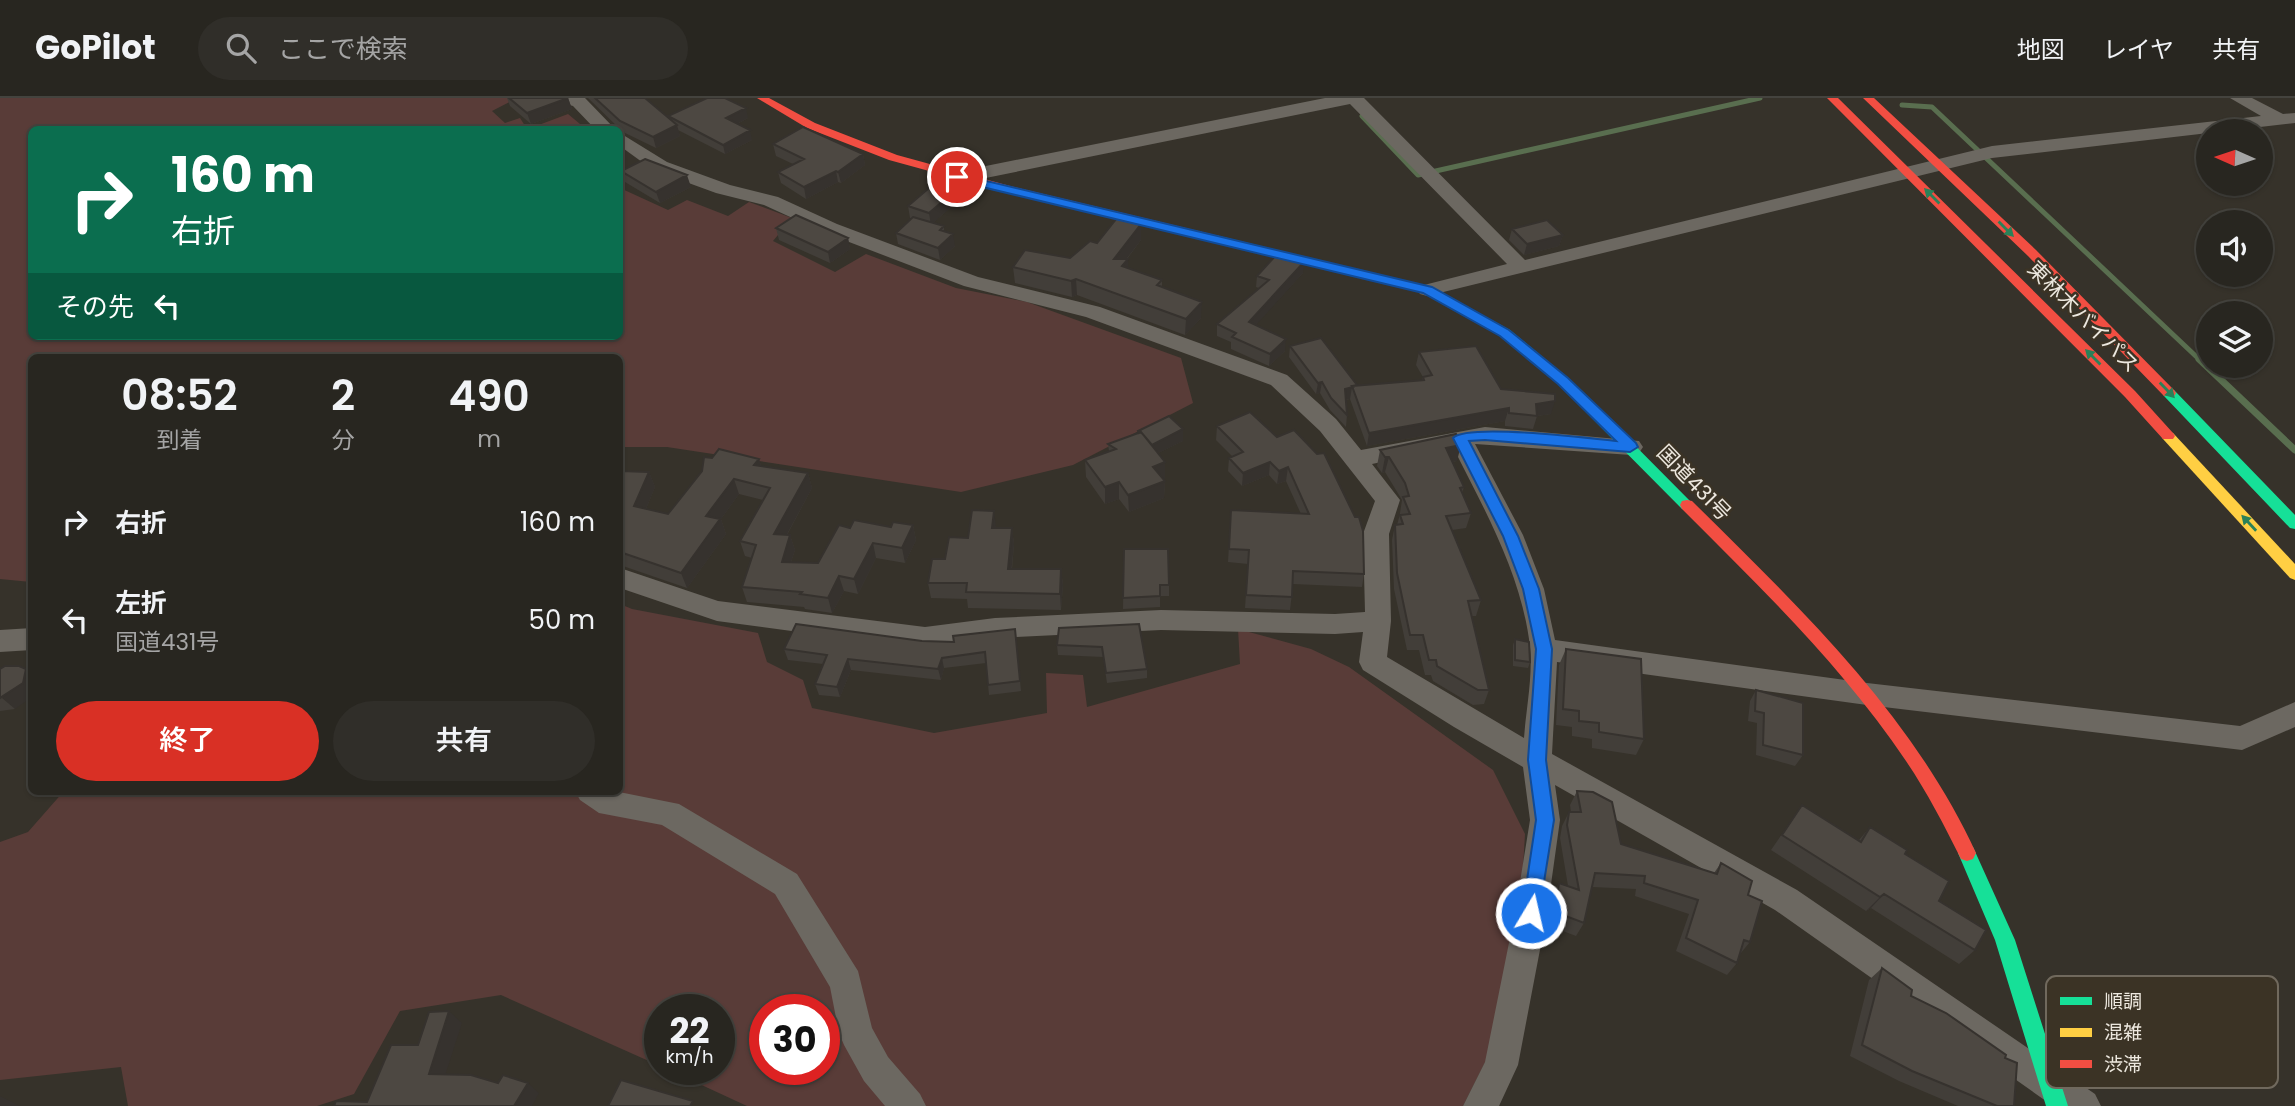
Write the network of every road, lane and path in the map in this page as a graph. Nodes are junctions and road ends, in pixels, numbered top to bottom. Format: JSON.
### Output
{"nodes":[{"id":1,"x":566,"y":98,"type":"edge"},
{"id":2,"x":762,"y":98,"type":"edge"},
{"id":3,"x":1352,"y":98,"type":"edge"},
{"id":4,"x":1832,"y":98,"type":"edge"},
{"id":5,"x":1868,"y":98,"type":"edge"},
{"id":6,"x":2239,"y":98,"type":"edge"},
{"id":7,"x":2290,"y":122,"type":"edge"},
{"id":8,"x":603,"y":126,"type":"edge"},
{"id":9,"x":623,"y":140,"type":"edge"},
{"id":10,"x":1940,"y":163,"type":"junction"},
{"id":11,"x":1909,"y":173,"type":"junction"},
{"id":12,"x":957,"y":177,"type":"junction"},
{"id":13,"x":1520,"y":266,"type":"junction"},
{"id":14,"x":1427,"y":290,"type":"junction"},
{"id":15,"x":1460,"y":438,"type":"junction"},
{"id":16,"x":1630,"y":447,"type":"junction"},
{"id":17,"x":1355,"y":458,"type":"junction"},
{"id":18,"x":2295,"y":524,"type":"edge"},
{"id":19,"x":2295,"y":574,"type":"edge"},
{"id":20,"x":623,"y":579,"type":"edge"},
{"id":21,"x":1378,"y":621,"type":"junction"},
{"id":22,"x":28,"y":639,"type":"edge"},
{"id":23,"x":0,"y":641,"type":"edge"},
{"id":24,"x":1544,"y":649,"type":"junction"},
{"id":25,"x":1867,"y":694,"type":"junction"},
{"id":26,"x":2295,"y":714,"type":"edge"},
{"id":27,"x":1537,"y":760,"type":"junction"},
{"id":28,"x":596,"y":795,"type":"edge"},
{"id":29,"x":2046,"y":1071,"type":"edge"},
{"id":30,"x":2054,"y":1096,"type":"edge"},
{"id":31,"x":908,"y":1106,"type":"edge"},
{"id":32,"x":1480,"y":1106,"type":"edge"},
{"id":33,"x":2083,"y":1106,"type":"edge"}],
"edges":[{"from":1,"to":8,"type":"street"},
{"from":2,"to":12,"type":"highway","name":"国道431号"},
{"from":3,"to":12,"type":"street"},
{"from":3,"to":13,"type":"street"},
{"from":4,"to":11,"type":"highway","name":"東林木バイパス"},
{"from":5,"to":10,"type":"highway","name":"東林木バイパス"},
{"from":6,"to":7,"type":"street"},
{"from":7,"to":10,"type":"street"},
{"from":9,"to":17,"type":"street"},
{"from":10,"to":11,"type":"street"},
{"from":10,"to":18,"type":"highway","name":"東林木バイパス","one_way":true},
{"from":11,"to":13,"type":"street"},
{"from":19,"to":11,"type":"highway","name":"東林木バイパス","one_way":true},
{"from":12,"to":14,"type":"highway","name":"国道431号"},
{"from":13,"to":14,"type":"street"},
{"from":14,"to":16,"type":"highway","name":"国道431号"},
{"from":15,"to":16,"type":"street"},
{"from":15,"to":17,"type":"street"},
{"from":15,"to":24,"type":"street"},
{"from":16,"to":25,"type":"highway","name":"国道431号"},
{"from":17,"to":21,"type":"street"},
{"from":20,"to":21,"type":"street"},
{"from":21,"to":27,"type":"street"},
{"from":22,"to":23,"type":"street"},
{"from":24,"to":25,"type":"street"},
{"from":24,"to":27,"type":"street"},
{"from":25,"to":26,"type":"street"},
{"from":25,"to":29,"type":"highway","name":"国道431号"},
{"from":27,"to":30,"type":"street"},
{"from":27,"to":32,"type":"street"},
{"from":28,"to":31,"type":"street"},
{"from":30,"to":33,"type":"street"}]}
